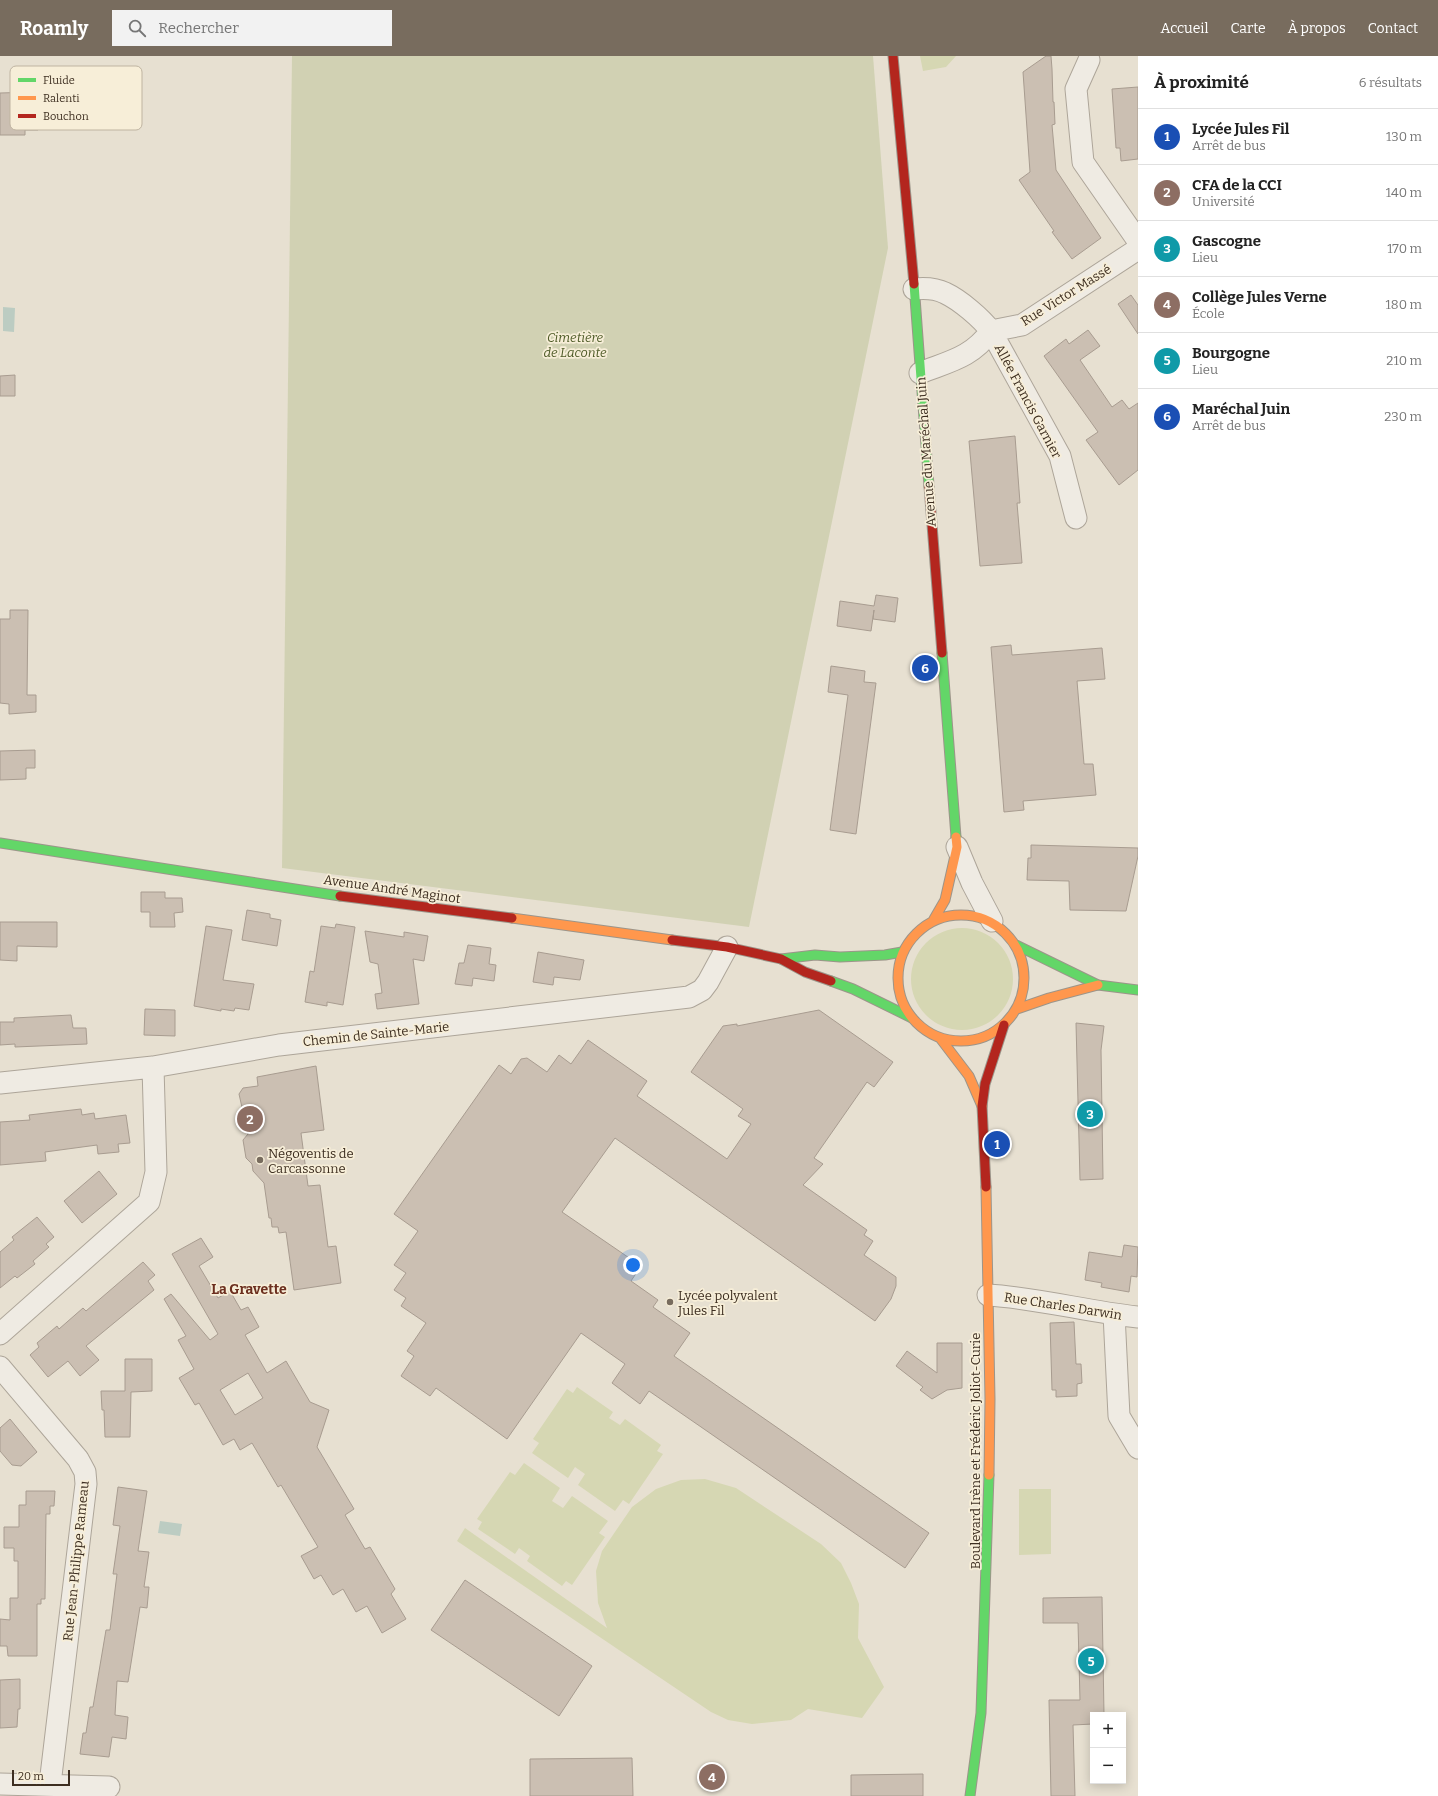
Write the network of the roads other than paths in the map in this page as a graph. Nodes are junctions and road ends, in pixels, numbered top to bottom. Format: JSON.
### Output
{"nodes":[{"id":1,"x":893,"y":56,"type":"edge"},
{"id":2,"x":1089,"y":60,"type":"dead end"},
{"id":3,"x":1138,"y":241,"type":"edge"},
{"id":4,"x":1138,"y":249,"type":"edge"},
{"id":5,"x":914,"y":289,"type":"junction"},
{"id":6,"x":991,"y":331,"type":"junction"},
{"id":7,"x":920,"y":373,"type":"junction"},
{"id":8,"x":1076,"y":518,"type":"dead end"},
{"id":9,"x":0,"y":843,"type":"edge"},
{"id":10,"x":958,"y":847,"type":"junction"},
{"id":11,"x":934,"y":919,"type":"junction"},
{"id":12,"x":992,"y":921,"type":"junction"},
{"id":13,"x":1016,"y":945,"type":"junction"},
{"id":14,"x":727,"y":947,"type":"junction"},
{"id":15,"x":902,"y":952,"type":"junction"},
{"id":16,"x":781,"y":959,"type":"junction"},
{"id":17,"x":1098,"y":985,"type":"junction"},
{"id":18,"x":1138,"y":990,"type":"edge"},
{"id":19,"x":1017,"y":1009,"type":"junction"},
{"id":20,"x":912,"y":1018,"type":"junction"},
{"id":21,"x":1004,"y":1025,"type":"junction"},
{"id":22,"x":940,"y":1038,"type":"junction"},
{"id":23,"x":153,"y":1067,"type":"junction"},
{"id":24,"x":0,"y":1083,"type":"edge"},
{"id":25,"x":982,"y":1106,"type":"junction"},
{"id":26,"x":988,"y":1295,"type":"junction"},
{"id":27,"x":1114,"y":1314,"type":"junction"},
{"id":28,"x":1138,"y":1317,"type":"edge"},
{"id":29,"x":0,"y":1334,"type":"edge"},
{"id":30,"x":0,"y":1367,"type":"edge"},
{"id":31,"x":1138,"y":1448,"type":"edge"},
{"id":32,"x":0,"y":1784,"type":"edge"},
{"id":33,"x":50,"y":1784,"type":"junction"},
{"id":34,"x":109,"y":1787,"type":"dead end"},
{"id":35,"x":970,"y":1796,"type":"edge"}],
"edges":[{"from":1,"to":5,"type":"street","name":"Avenue du Maréchal Juin"},
{"from":2,"to":3,"type":"street"},
{"from":4,"to":6,"type":"street","name":"Rue Victor Massé"},
{"from":5,"to":6,"type":"street"},
{"from":5,"to":7,"type":"street","name":"Avenue du Maréchal Juin"},
{"from":6,"to":7,"type":"street"},
{"from":6,"to":8,"type":"street","name":"Allée Francis Garnier"},
{"from":7,"to":10,"type":"street","name":"Avenue du Maréchal Juin"},
{"from":9,"to":14,"type":"street","name":"Avenue André Maginot"},
{"from":10,"to":11,"type":"street","name":"Avenue du Maréchal Juin"},
{"from":10,"to":12,"type":"street","name":"Avenue du Maréchal Juin"},
{"from":11,"to":12,"type":"street"},
{"from":11,"to":15,"type":"street"},
{"from":12,"to":13,"type":"street"},
{"from":13,"to":17,"type":"street"},
{"from":13,"to":19,"type":"street"},
{"from":14,"to":16,"type":"street","name":"Avenue André Maginot"},
{"from":14,"to":23,"type":"street","name":"Chemin de Sainte-Marie"},
{"from":15,"to":16,"type":"street","name":"Avenue André Maginot"},
{"from":15,"to":20,"type":"street"},
{"from":16,"to":20,"type":"street","name":"Avenue André Maginot"},
{"from":17,"to":18,"type":"street"},
{"from":17,"to":19,"type":"street"},
{"from":19,"to":21,"type":"street"},
{"from":20,"to":22,"type":"street"},
{"from":21,"to":22,"type":"street"},
{"from":21,"to":25,"type":"street","name":"Boulevard Irène et Frédéric Joliot-Curie"},
{"from":22,"to":25,"type":"street","name":"Boulevard Irène et Frédéric Joliot-Curie"},
{"from":23,"to":24,"type":"street","name":"Chemin de Sainte-Marie"},
{"from":23,"to":29,"type":"street"},
{"from":25,"to":26,"type":"street","name":"Boulevard Irène et Frédéric Joliot-Curie"},
{"from":26,"to":27,"type":"street","name":"Rue Charles Darwin"},
{"from":26,"to":35,"type":"street","name":"Boulevard Irène et Frédéric Joliot-Curie"},
{"from":27,"to":28,"type":"street","name":"Rue Charles Darwin"},
{"from":27,"to":31,"type":"street"},
{"from":30,"to":33,"type":"street","name":"Rue Jean-Philippe Rameau"},
{"from":32,"to":33,"type":"street"},
{"from":33,"to":34,"type":"street"}]}
